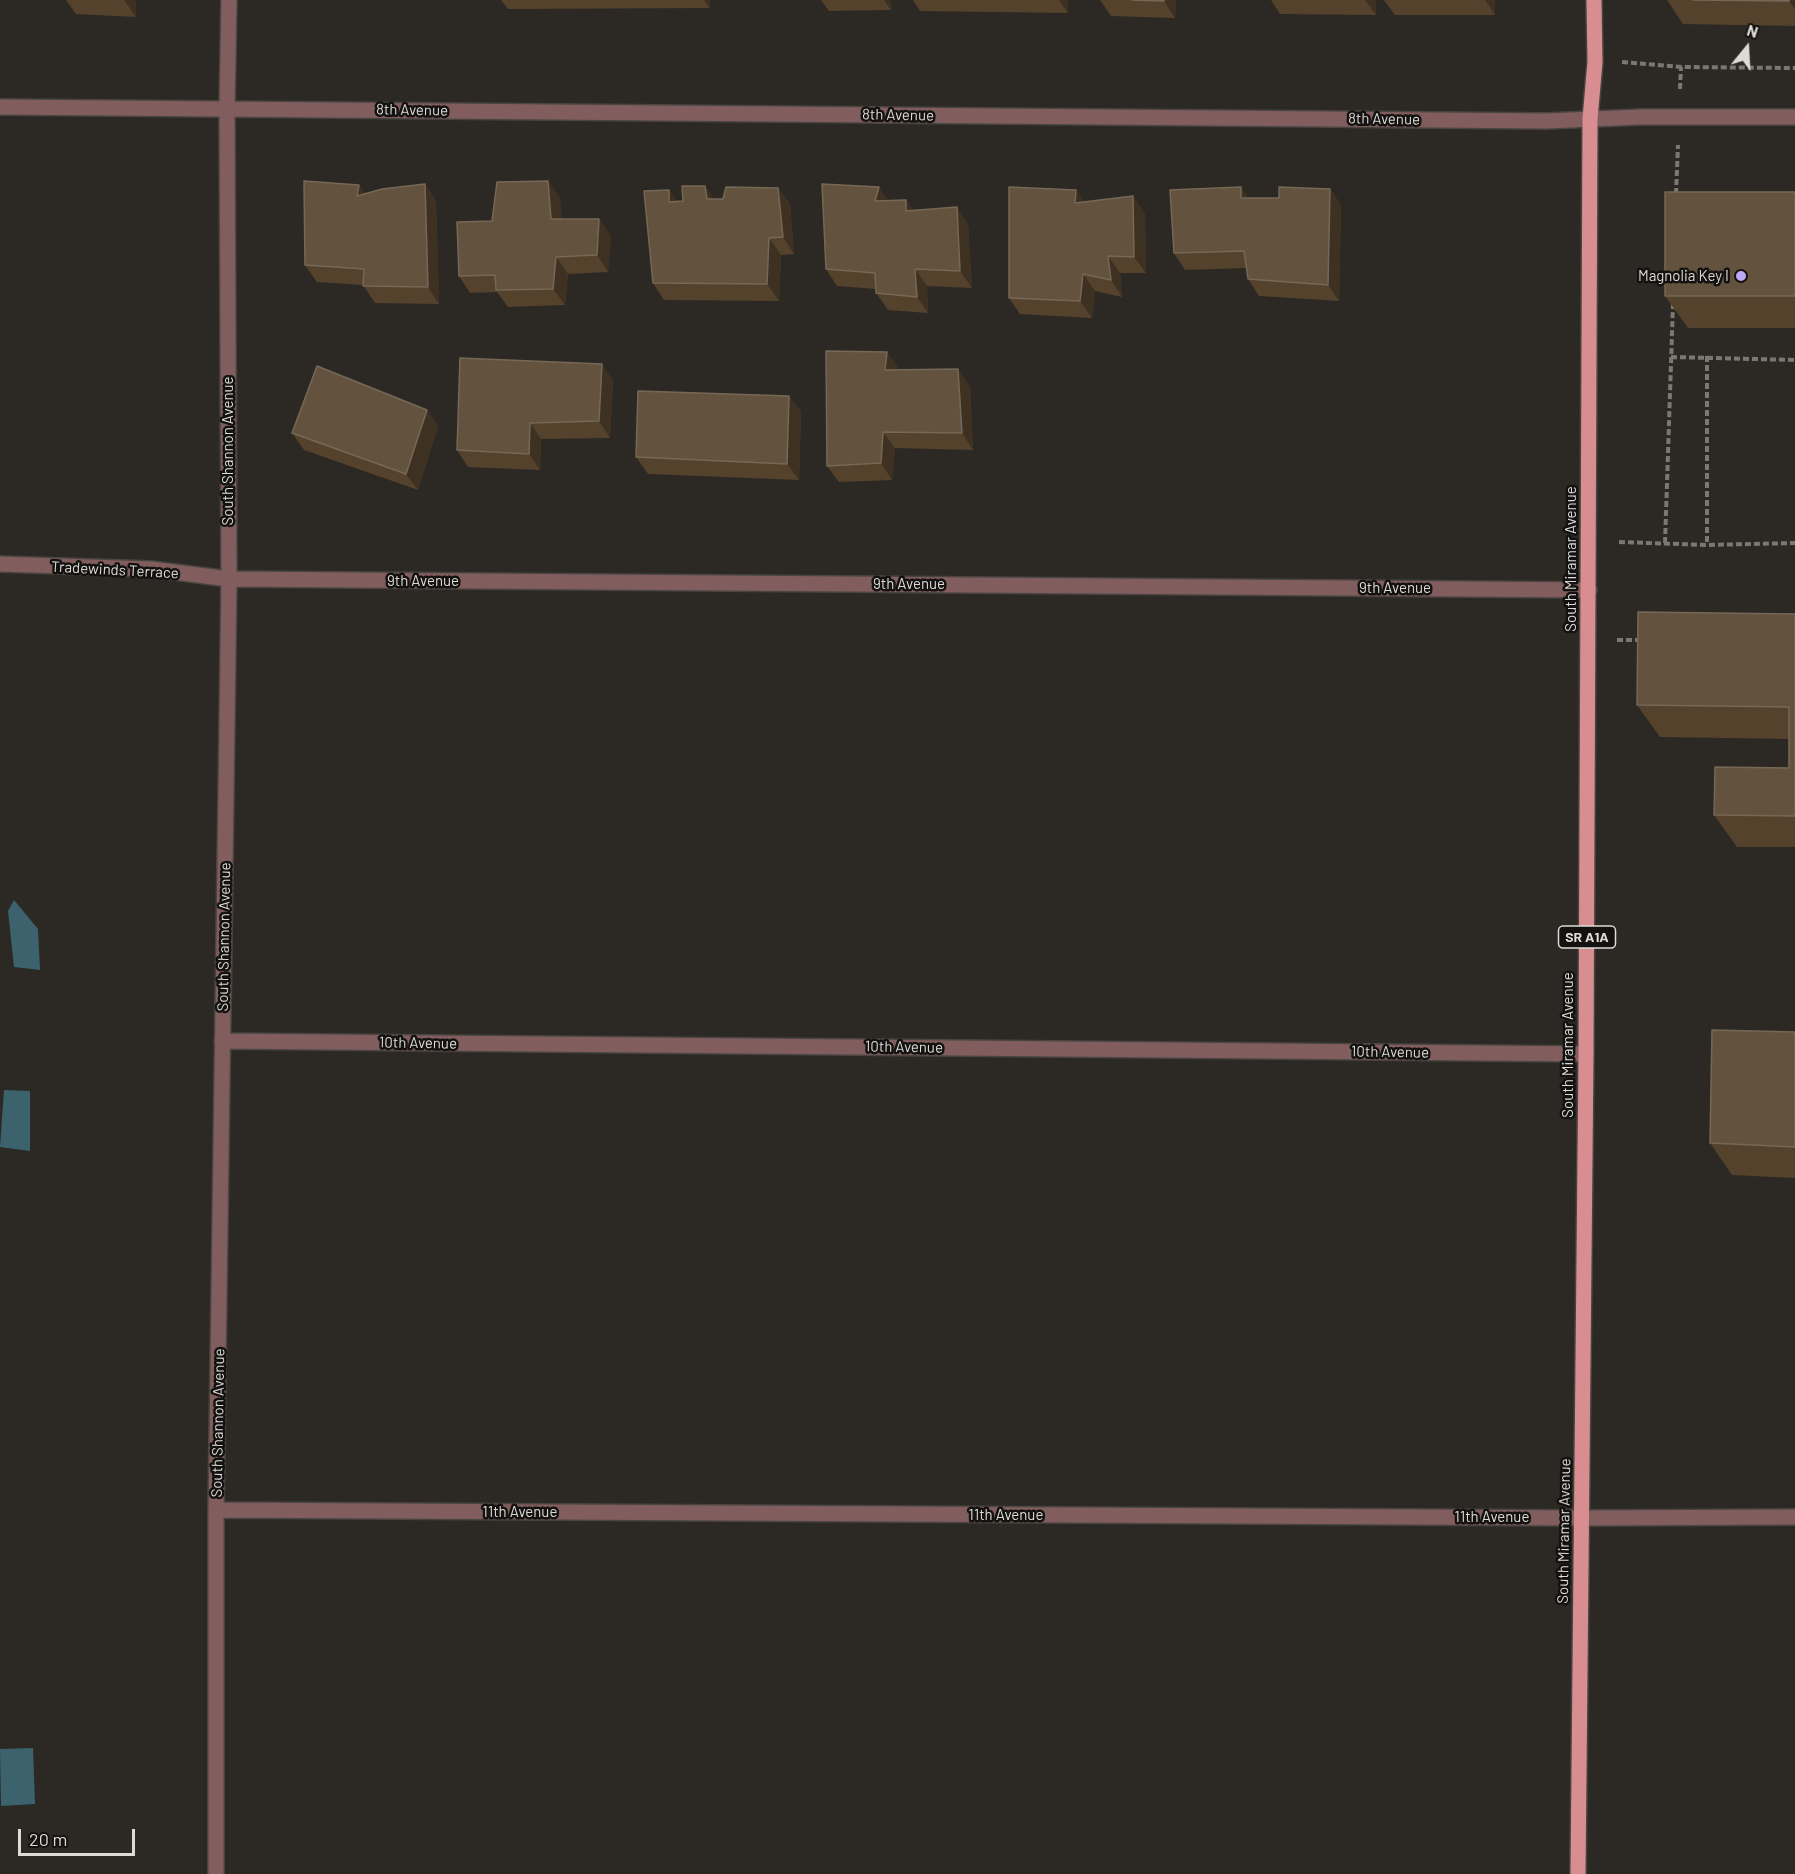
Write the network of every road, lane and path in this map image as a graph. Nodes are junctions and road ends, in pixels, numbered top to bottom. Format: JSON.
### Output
{"nodes":[{"id":1,"x":229,"y":0,"type":"edge"},
{"id":2,"x":1594,"y":0,"type":"edge"},
{"id":3,"x":1595,"y":62,"type":"junction"},
{"id":4,"x":1795,"y":68,"type":"edge"},
{"id":5,"x":0,"y":107,"type":"edge"},
{"id":6,"x":227,"y":109,"type":"junction"},
{"id":7,"x":1795,"y":117,"type":"edge"},
{"id":8,"x":1590,"y":119,"type":"junction"},
{"id":9,"x":1677,"y":165,"type":"dead end"},
{"id":10,"x":1676,"y":201,"type":"edge"},
{"id":11,"x":1673,"y":297,"type":"edge"},
{"id":12,"x":1707,"y":356,"type":"junction"},
{"id":13,"x":1671,"y":357,"type":"junction"},
{"id":14,"x":1795,"y":360,"type":"edge"},
{"id":15,"x":1619,"y":542,"type":"dead end"},
{"id":16,"x":1665,"y":543,"type":"junction"},
{"id":17,"x":1795,"y":543,"type":"edge"},
{"id":18,"x":1707,"y":545,"type":"junction"},
{"id":19,"x":0,"y":564,"type":"edge"},
{"id":20,"x":229,"y":579,"type":"junction"},
{"id":21,"x":1589,"y":590,"type":"junction"},
{"id":22,"x":1589,"y":640,"type":"junction"},
{"id":23,"x":1646,"y":640,"type":"edge"},
{"id":24,"x":222,"y":1041,"type":"junction"},
{"id":25,"x":1586,"y":1054,"type":"junction"},
{"id":26,"x":216,"y":1510,"type":"junction"},
{"id":27,"x":1795,"y":1517,"type":"edge"},
{"id":28,"x":1582,"y":1518,"type":"junction"},
{"id":29,"x":216,"y":1874,"type":"edge"},
{"id":30,"x":1578,"y":1874,"type":"edge"}],
"edges":[{"from":1,"to":6,"type":"street","name":"South Shannon Avenue"},
{"from":2,"to":3,"type":"main road","name":"South Miramar Avenue","number":"SR A1A"},
{"from":3,"to":4,"type":"path"},
{"from":3,"to":8,"type":"main road","name":"South Miramar Avenue","number":"SR A1A"},
{"from":5,"to":6,"type":"street","name":"8th Avenue"},
{"from":6,"to":8,"type":"street","name":"8th Avenue"},
{"from":6,"to":20,"type":"street","name":"South Shannon Avenue"},
{"from":7,"to":8,"type":"street","name":"8th Avenue"},
{"from":8,"to":21,"type":"main road","name":"South Miramar Avenue","number":"SR A1A"},
{"from":9,"to":10,"type":"path"},
{"from":11,"to":13,"type":"path"},
{"from":12,"to":13,"type":"path"},
{"from":12,"to":14,"type":"path"},
{"from":12,"to":18,"type":"path"},
{"from":13,"to":16,"type":"path"},
{"from":15,"to":16,"type":"path"},
{"from":16,"to":18,"type":"path"},
{"from":17,"to":18,"type":"path"},
{"from":19,"to":20,"type":"street","name":"Tradewinds Terrace"},
{"from":20,"to":21,"type":"street","name":"9th Avenue"},
{"from":20,"to":24,"type":"street","name":"South Shannon Avenue"},
{"from":21,"to":22,"type":"main road","name":"South Miramar Avenue","number":"SR A1A"},
{"from":22,"to":23,"type":"path"},
{"from":22,"to":25,"type":"main road","name":"South Miramar Avenue","number":"SR A1A"},
{"from":24,"to":25,"type":"street","name":"10th Avenue"},
{"from":24,"to":26,"type":"street","name":"South Shannon Avenue"},
{"from":25,"to":28,"type":"main road","name":"South Miramar Avenue","number":"SR A1A"},
{"from":26,"to":28,"type":"street","name":"11th Avenue"},
{"from":26,"to":29,"type":"street","name":"South Shannon Avenue"},
{"from":27,"to":28,"type":"street","name":"11th Avenue"},
{"from":28,"to":30,"type":"main road","name":"South Miramar Avenue","number":"SR A1A"}]}
